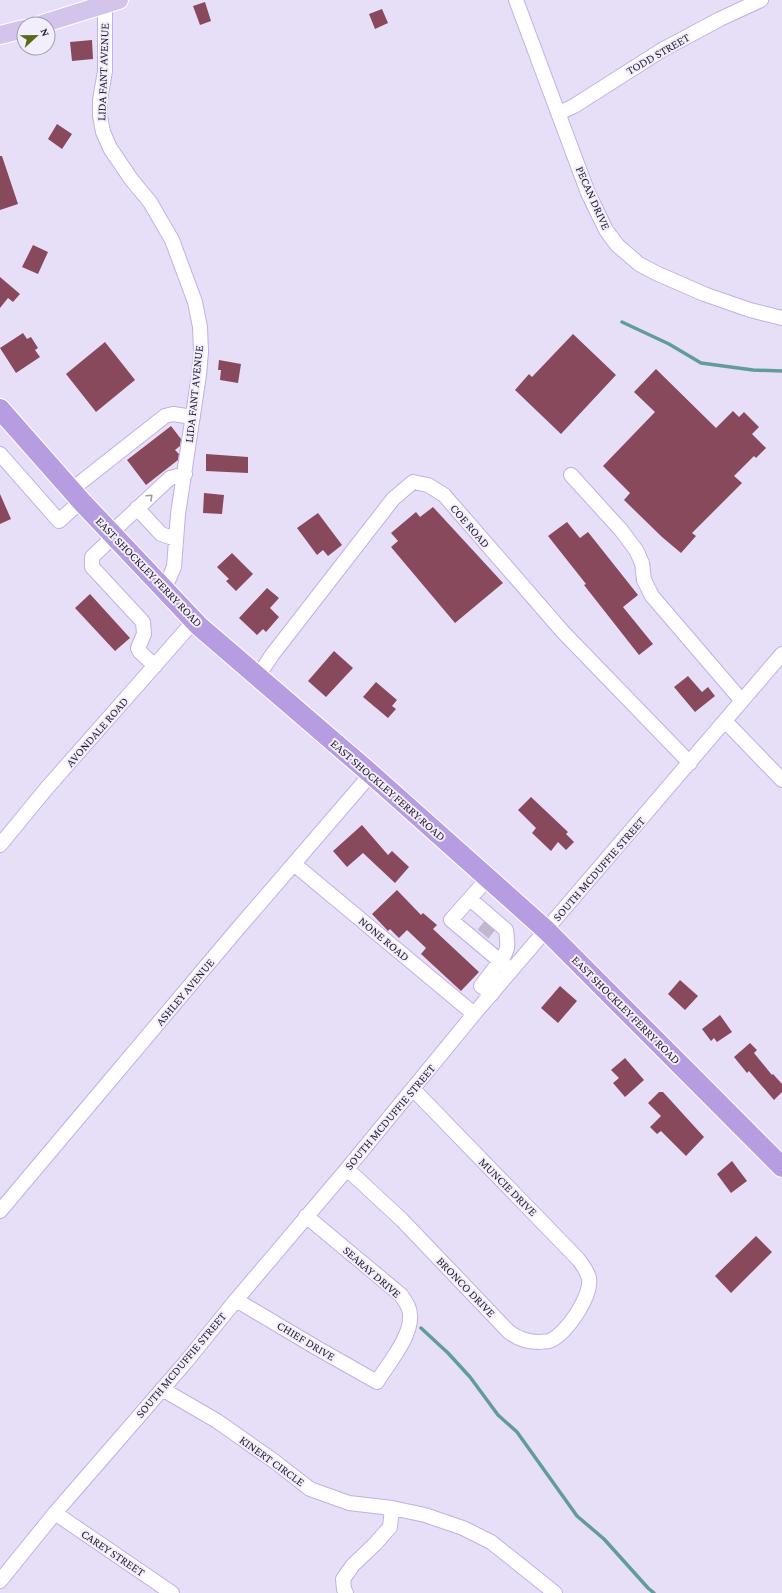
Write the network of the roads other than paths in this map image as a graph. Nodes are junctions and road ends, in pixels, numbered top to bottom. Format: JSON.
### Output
{"nodes":[{"id":1,"x":516,"y":0,"type":"edge"},
{"id":2,"x":761,"y":0,"type":"edge"},
{"id":3,"x":112,"y":2,"type":"edge"},
{"id":4,"x":56,"y":20,"type":"edge"},
{"id":5,"x":16,"y":31,"type":"edge"},
{"id":6,"x":0,"y":35,"type":"edge"},
{"id":7,"x":559,"y":113,"type":"junction"},
{"id":8,"x":782,"y":318,"type":"edge"},
{"id":9,"x":0,"y":409,"type":"edge"},
{"id":10,"x":193,"y":416,"type":"junction"},
{"id":11,"x":0,"y":454,"type":"edge"},
{"id":12,"x":185,"y":474,"type":"junction"},
{"id":13,"x":571,"y":474,"type":"dead end"},
{"id":14,"x":76,"y":495,"type":"junction"},
{"id":15,"x":137,"y":508,"type":"junction"},
{"id":16,"x":112,"y":535,"type":"junction"},
{"id":17,"x":176,"y":539,"type":"junction"},
{"id":18,"x":164,"y":590,"type":"junction"},
{"id":19,"x":194,"y":621,"type":"junction"},
{"id":20,"x":782,"y":654,"type":"edge"},
{"id":21,"x":155,"y":666,"type":"junction"},
{"id":22,"x":258,"y":676,"type":"junction"},
{"id":23,"x":742,"y":701,"type":"junction"},
{"id":24,"x":725,"y":721,"type":"junction"},
{"id":25,"x":690,"y":763,"type":"junction"},
{"id":26,"x":371,"y":774,"type":"junction"},
{"id":27,"x":782,"y":780,"type":"edge"},
{"id":28,"x":0,"y":845,"type":"edge"},
{"id":29,"x":294,"y":864,"type":"junction"},
{"id":30,"x":488,"y":878,"type":"junction"},
{"id":31,"x":470,"y":899,"type":"junction"},
{"id":32,"x":546,"y":930,"type":"junction"},
{"id":33,"x":500,"y":961,"type":"junction"},
{"id":34,"x":512,"y":971,"type":"junction"},
{"id":35,"x":492,"y":994,"type":"junction"},
{"id":36,"x":474,"y":1014,"type":"junction"},
{"id":37,"x":413,"y":1089,"type":"junction"},
{"id":38,"x":782,"y":1167,"type":"edge"},
{"id":39,"x":347,"y":1168,"type":"junction"},
{"id":40,"x":0,"y":1211,"type":"edge"},
{"id":41,"x":306,"y":1216,"type":"junction"},
{"id":42,"x":587,"y":1293,"type":"joint"},
{"id":43,"x":236,"y":1300,"type":"junction"},
{"id":44,"x":377,"y":1382,"type":"joint"},
{"id":45,"x":162,"y":1389,"type":"junction"},
{"id":46,"x":392,"y":1508,"type":"junction"},
{"id":47,"x":54,"y":1513,"type":"junction"},
{"id":48,"x":0,"y":1580,"type":"edge"},
{"id":49,"x":172,"y":1593,"type":"edge"},
{"id":50,"x":346,"y":1593,"type":"edge"},
{"id":51,"x":555,"y":1593,"type":"edge"}],
"edges":[{"from":1,"to":7,"type":"street","name":"PECAN DRIVE"},
{"from":2,"to":7,"type":"street","name":"TODD STREET"},
{"from":3,"to":4,"type":"main road"},
{"from":3,"to":10,"type":"street","name":"LIDA FANT AVENUE"},
{"from":5,"to":6,"type":"main road"},
{"from":7,"to":8,"type":"street","name":"PECAN DRIVE"},
{"from":9,"to":14,"type":"highway","name":"EAST SHOCKLEY FERRY ROAD"},
{"from":10,"to":12,"type":"street","name":"LIDA FANT AVENUE"},
{"from":10,"to":14,"type":"street"},
{"from":11,"to":14,"type":"street"},
{"from":15,"to":12,"type":"street","one_way":true},
{"from":12,"to":17,"type":"street","name":"LIDA FANT AVENUE"},
{"from":13,"to":23,"type":"street"},
{"from":14,"to":16,"type":"highway","name":"EAST SHOCKLEY FERRY ROAD"},
{"from":15,"to":16,"type":"street"},
{"from":15,"to":17,"type":"street"},
{"from":16,"to":18,"type":"highway","name":"EAST SHOCKLEY FERRY ROAD"},
{"from":16,"to":21,"type":"street"},
{"from":17,"to":18,"type":"street","name":"LIDA FANT AVENUE"},
{"from":18,"to":19,"type":"highway","name":"EAST SHOCKLEY FERRY ROAD"},
{"from":19,"to":21,"type":"street","name":"AVONDALE ROAD"},
{"from":19,"to":22,"type":"highway","name":"EAST SHOCKLEY FERRY ROAD"},
{"from":20,"to":23,"type":"street","name":"SOUTH MCDUFFIE STREET"},
{"from":21,"to":28,"type":"street","name":"AVONDALE ROAD"},
{"from":22,"to":25,"type":"street","name":"COE ROAD"},
{"from":22,"to":26,"type":"highway","name":"EAST SHOCKLEY FERRY ROAD"},
{"from":23,"to":24,"type":"street","name":"SOUTH MCDUFFIE STREET"},
{"from":24,"to":25,"type":"street","name":"SOUTH MCDUFFIE STREET"},
{"from":24,"to":27,"type":"street"},
{"from":25,"to":32,"type":"street","name":"SOUTH MCDUFFIE STREET"},
{"from":26,"to":29,"type":"street","name":"ASHLEY AVENUE"},
{"from":26,"to":30,"type":"highway","name":"EAST SHOCKLEY FERRY ROAD"},
{"from":29,"to":36,"type":"street","name":"NONE ROAD"},
{"from":29,"to":40,"type":"street","name":"ASHLEY AVENUE"},
{"from":30,"to":31,"type":"street"},
{"from":30,"to":32,"type":"highway","name":"EAST SHOCKLEY FERRY ROAD"},
{"from":31,"to":33,"type":"street"},
{"from":31,"to":33,"type":"street"},
{"from":32,"to":34,"type":"street","name":"SOUTH MCDUFFIE STREET"},
{"from":32,"to":38,"type":"highway","name":"EAST SHOCKLEY FERRY ROAD"},
{"from":33,"to":34,"type":"street"},
{"from":33,"to":35,"type":"street"},
{"from":34,"to":35,"type":"street","name":"SOUTH MCDUFFIE STREET"},
{"from":35,"to":36,"type":"street","name":"SOUTH MCDUFFIE STREET"},
{"from":36,"to":37,"type":"street","name":"SOUTH MCDUFFIE STREET"},
{"from":37,"to":39,"type":"street","name":"SOUTH MCDUFFIE STREET"},
{"from":37,"to":42,"type":"street","name":"MUNCIE DRIVE"},
{"from":39,"to":41,"type":"street","name":"SOUTH MCDUFFIE STREET"},
{"from":39,"to":42,"type":"street","name":"BRONCO DRIVE"},
{"from":41,"to":43,"type":"street","name":"SOUTH MCDUFFIE STREET"},
{"from":41,"to":44,"type":"street","name":"SEARAY DRIVE"},
{"from":43,"to":44,"type":"street","name":"CHIEF DRIVE"},
{"from":43,"to":45,"type":"street","name":"SOUTH MCDUFFIE STREET"},
{"from":45,"to":46,"type":"street","name":"KINERT CIRCLE"},
{"from":45,"to":47,"type":"street","name":"SOUTH MCDUFFIE STREET"},
{"from":46,"to":50,"type":"street"},
{"from":46,"to":51,"type":"street","name":"KINERT CIRCLE"},
{"from":47,"to":48,"type":"street","name":"SOUTH MCDUFFIE STREET"},
{"from":47,"to":49,"type":"street","name":"CAREY STREET"}]}
